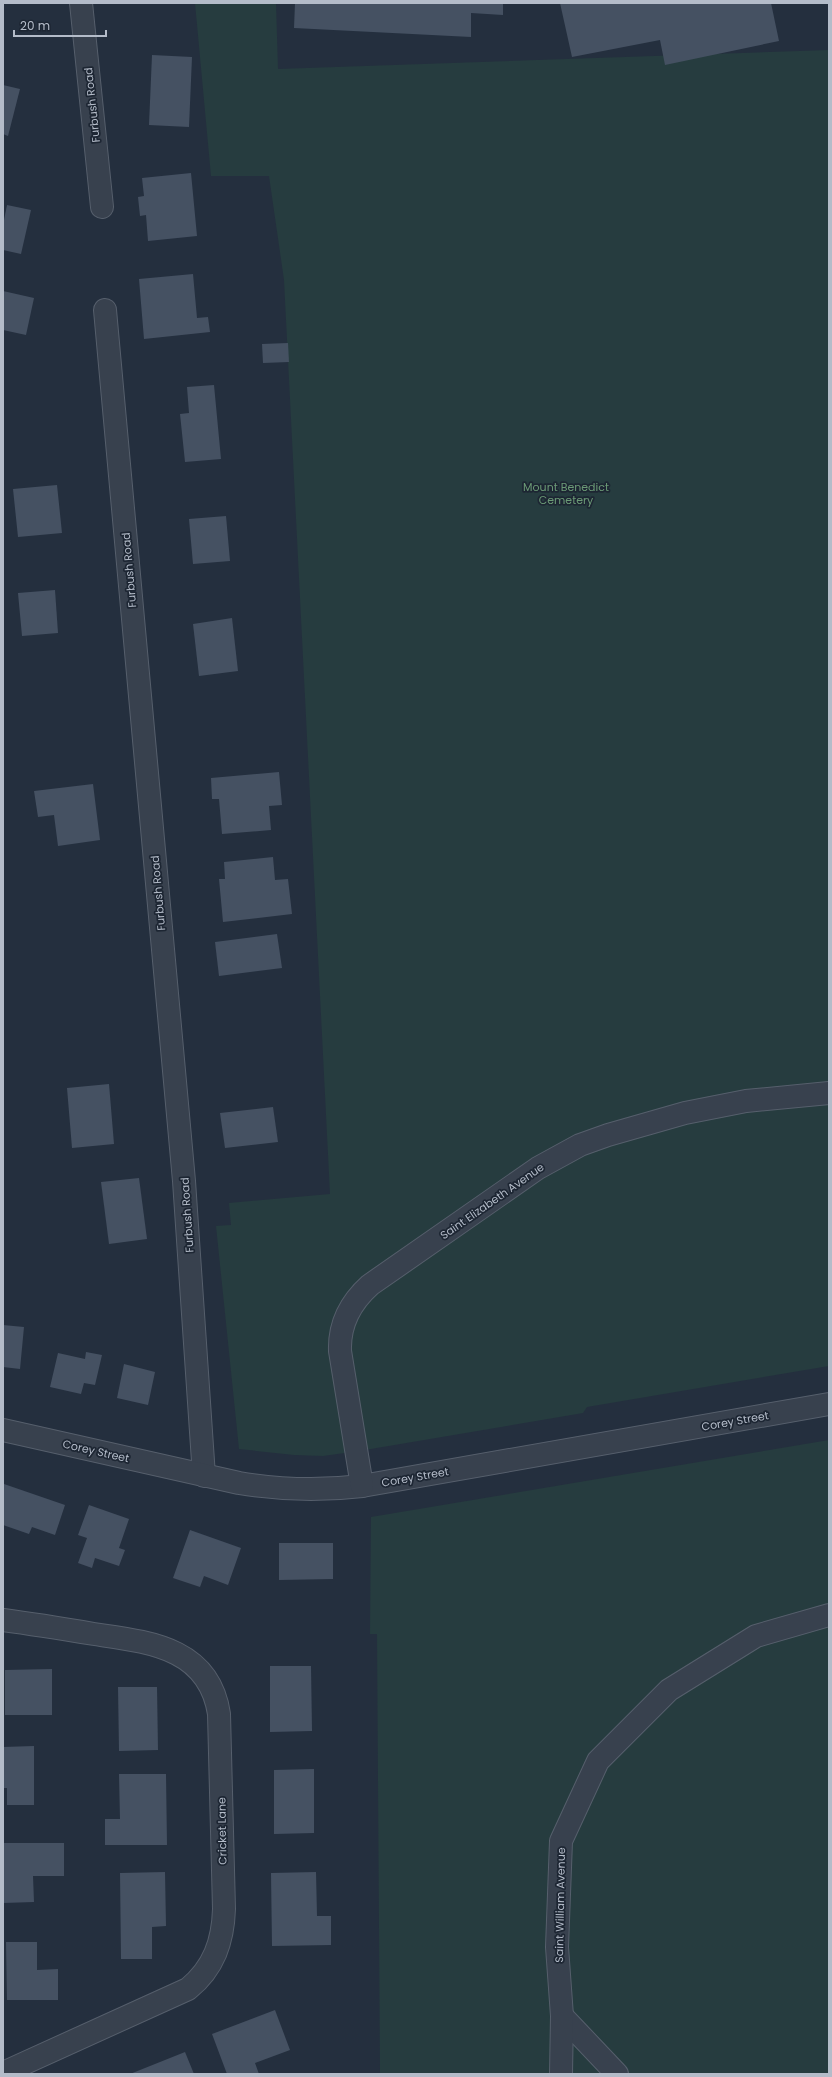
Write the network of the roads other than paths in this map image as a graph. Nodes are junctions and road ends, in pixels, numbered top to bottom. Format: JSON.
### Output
{"nodes":[{"id":1,"x":81,"y":3,"type":"edge"},
{"id":2,"x":102,"y":207,"type":"dead end"},
{"id":3,"x":105,"y":310,"type":"dead end"},
{"id":4,"x":829,"y":1093,"type":"edge"},
{"id":5,"x":829,"y":1404,"type":"edge"},
{"id":6,"x":3,"y":1430,"type":"edge"},
{"id":7,"x":204,"y":1476,"type":"junction"},
{"id":8,"x":362,"y":1486,"type":"junction"},
{"id":9,"x":829,"y":1615,"type":"edge"},
{"id":10,"x":3,"y":1620,"type":"edge"},
{"id":11,"x":562,"y":2016,"type":"junction"},
{"id":12,"x":3,"y":2072,"type":"edge"},
{"id":13,"x":561,"y":2074,"type":"edge"},
{"id":14,"x":617,"y":2074,"type":"edge"}],
"edges":[{"from":1,"to":2,"type":"street","name":"Furbush Road"},
{"from":3,"to":7,"type":"street","name":"Furbush Road"},
{"from":4,"to":8,"type":"street","name":"Saint Elizabeth Avenue"},
{"from":5,"to":8,"type":"street","name":"Corey Street"},
{"from":6,"to":7,"type":"street","name":"Corey Street"},
{"from":7,"to":8,"type":"street","name":"Corey Street"},
{"from":9,"to":11,"type":"street","name":"Saint William Avenue"},
{"from":10,"to":12,"type":"street","name":"Cricket Lane"},
{"from":11,"to":13,"type":"street","name":"Saint William Avenue"},
{"from":11,"to":14,"type":"street"}]}
